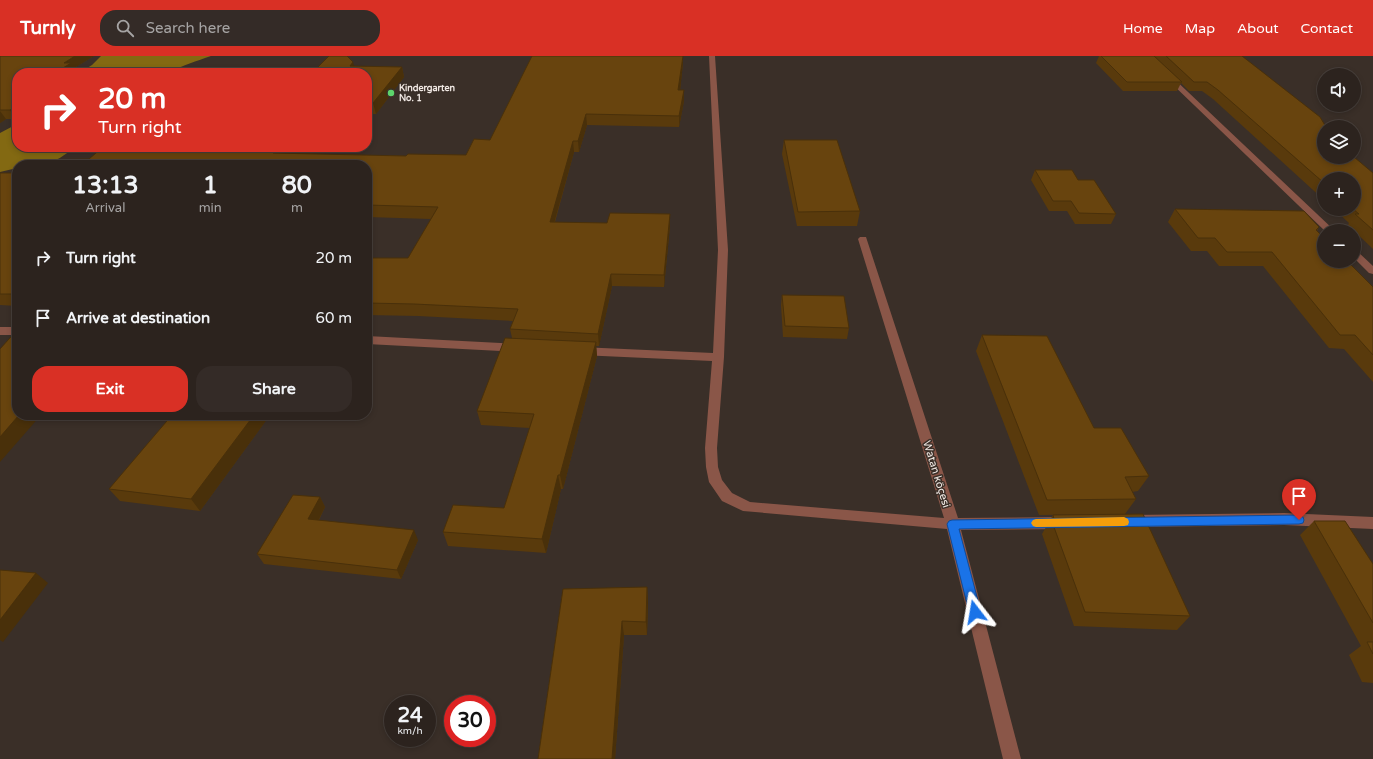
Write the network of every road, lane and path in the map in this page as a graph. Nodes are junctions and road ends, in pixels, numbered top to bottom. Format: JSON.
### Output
{"nodes":[{"id":1,"x":712,"y":56,"type":"edge"},
{"id":2,"x":1146,"y":56,"type":"edge"},
{"id":3,"x":1323,"y":224,"type":"edge"},
{"id":4,"x":863,"y":239,"type":"dead end"},
{"id":5,"x":1361,"y":260,"type":"edge"},
{"id":6,"x":1373,"y":271,"type":"edge"},
{"id":7,"x":0,"y":331,"type":"edge"},
{"id":8,"x":12,"y":332,"type":"edge"},
{"id":9,"x":372,"y":340,"type":"edge"},
{"id":10,"x":527,"y":348,"type":"edge"},
{"id":11,"x":566,"y":350,"type":"edge"},
{"id":12,"x":718,"y":357,"type":"junction"},
{"id":13,"x":1079,"y":522,"type":"edge"},
{"id":14,"x":1118,"y":522,"type":"edge"},
{"id":15,"x":1373,"y":523,"type":"edge"},
{"id":16,"x":952,"y":524,"type":"junction"},
{"id":17,"x":1012,"y":759,"type":"edge"}],
"edges":[{"from":1,"to":12,"type":"street"},
{"from":2,"to":3,"type":"street"},
{"from":4,"to":16,"type":"street","name":"Watan köçesi"},
{"from":5,"to":6,"type":"street"},
{"from":7,"to":8,"type":"street"},
{"from":9,"to":10,"type":"street"},
{"from":11,"to":12,"type":"street"},
{"from":12,"to":16,"type":"street"},
{"from":13,"to":16,"type":"street"},
{"from":14,"to":15,"type":"street"},
{"from":16,"to":17,"type":"street","name":"Watan köçesi"}]}
